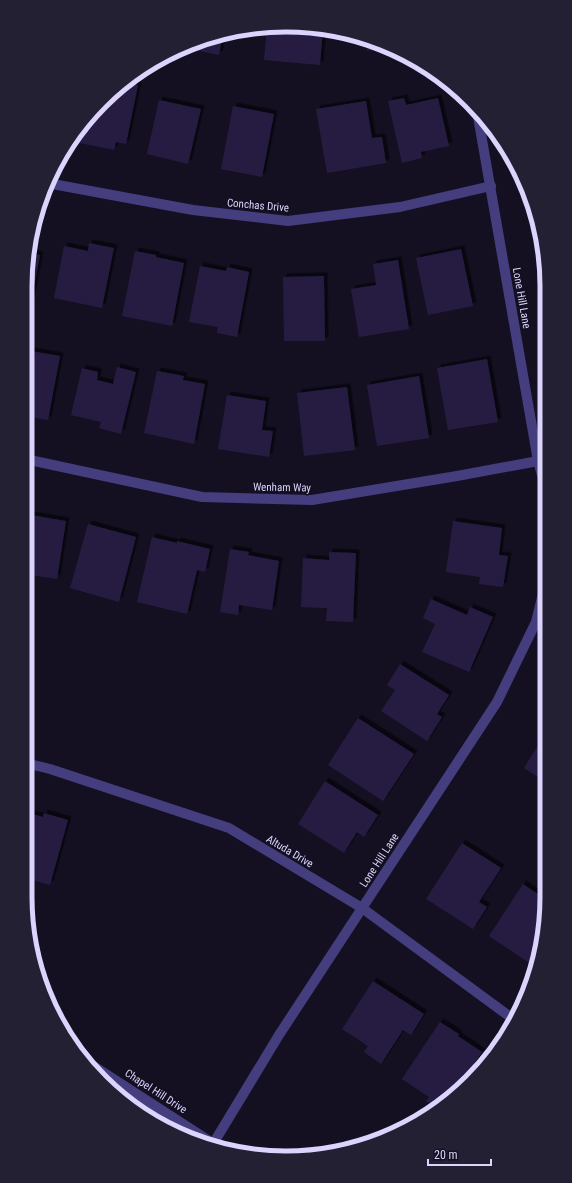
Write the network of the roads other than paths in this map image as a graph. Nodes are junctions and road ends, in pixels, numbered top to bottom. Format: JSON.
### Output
{"nodes":[{"id":1,"x":479,"y":121,"type":"edge"},
{"id":2,"x":53,"y":184,"type":"edge"},
{"id":3,"x":491,"y":186,"type":"junction"},
{"id":4,"x":32,"y":461,"type":"edge"},
{"id":5,"x":538,"y":461,"type":"junction"},
{"id":6,"x":540,"y":468,"type":"edge"},
{"id":7,"x":540,"y":606,"type":"edge"},
{"id":8,"x":32,"y":765,"type":"edge"},
{"id":9,"x":362,"y":908,"type":"junction"},
{"id":10,"x":510,"y":1017,"type":"edge"},
{"id":11,"x":101,"y":1071,"type":"edge"},
{"id":12,"x":207,"y":1139,"type":"edge"},
{"id":13,"x":217,"y":1141,"type":"edge"}],
"edges":[{"from":1,"to":3,"type":"street","name":"Lone Hill Lane"},
{"from":2,"to":3,"type":"street","name":"Conchas Drive"},
{"from":3,"to":5,"type":"street","name":"Lone Hill Lane"},
{"from":4,"to":5,"type":"street","name":"Wenham Way"},
{"from":5,"to":6,"type":"street","name":"Lone Hill Lane"},
{"from":7,"to":9,"type":"street","name":"Lone Hill Lane"},
{"from":8,"to":9,"type":"street","name":"Altuda Drive"},
{"from":9,"to":10,"type":"street","name":"Altuda Drive"},
{"from":9,"to":13,"type":"street","name":"Lone Hill Lane"},
{"from":11,"to":12,"type":"street","name":"Chapel Hill Drive"}]}
